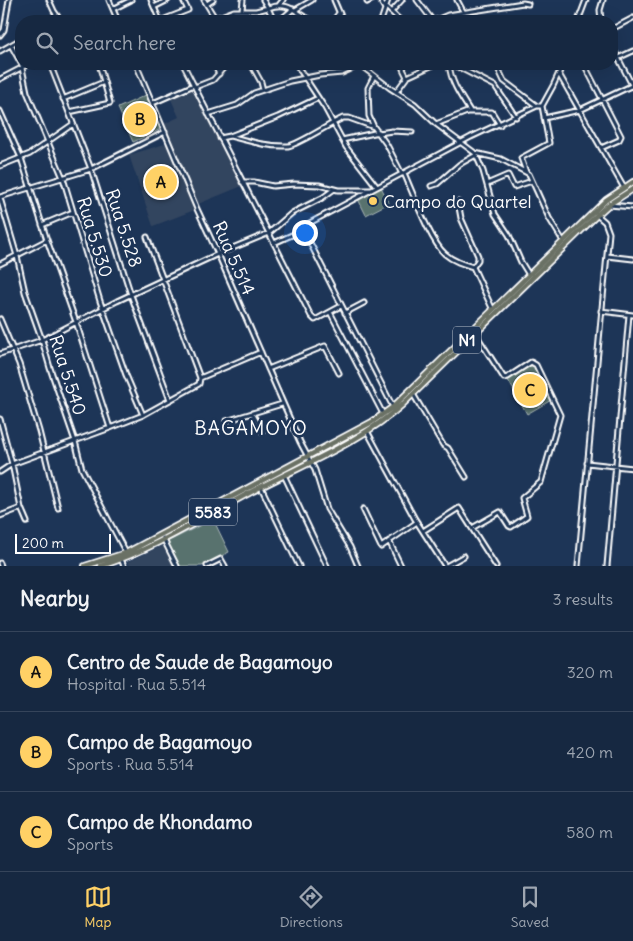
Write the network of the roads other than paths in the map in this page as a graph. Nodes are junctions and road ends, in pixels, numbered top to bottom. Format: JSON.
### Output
{"nodes":[{"id":1,"x":9,"y":0,"type":"edge"},
{"id":2,"x":50,"y":0,"type":"edge"},
{"id":3,"x":109,"y":0,"type":"edge"},
{"id":4,"x":131,"y":0,"type":"edge"},
{"id":5,"x":151,"y":0,"type":"edge"},
{"id":6,"x":168,"y":0,"type":"edge"},
{"id":7,"x":184,"y":0,"type":"edge"},
{"id":8,"x":213,"y":0,"type":"edge"},
{"id":9,"x":243,"y":0,"type":"edge"},
{"id":10,"x":263,"y":0,"type":"edge"},
{"id":11,"x":283,"y":0,"type":"edge"},
{"id":12,"x":312,"y":0,"type":"edge"},
{"id":13,"x":334,"y":0,"type":"edge"},
{"id":14,"x":380,"y":0,"type":"edge"},
{"id":15,"x":388,"y":0,"type":"edge"},
{"id":16,"x":402,"y":0,"type":"edge"},
{"id":17,"x":417,"y":0,"type":"edge"},
{"id":18,"x":457,"y":0,"type":"edge"},
{"id":19,"x":502,"y":0,"type":"edge"},
{"id":20,"x":586,"y":0,"type":"edge"},
{"id":21,"x":603,"y":0,"type":"edge"},
{"id":22,"x":522,"y":1,"type":"edge"},
{"id":23,"x":205,"y":2,"type":"edge"},
{"id":24,"x":279,"y":4,"type":"junction"},
{"id":25,"x":528,"y":4,"type":"dead end"},
{"id":26,"x":504,"y":6,"type":"junction"},
{"id":27,"x":154,"y":7,"type":"junction"},
{"id":28,"x":268,"y":8,"type":"junction"},
{"id":29,"x":113,"y":9,"type":"junction"},
{"id":30,"x":294,"y":9,"type":"junction"},
{"id":31,"x":386,"y":9,"type":"junction"},
{"id":32,"x":242,"y":10,"type":"junction"},
{"id":33,"x":6,"y":12,"type":"junction"},
{"id":34,"x":232,"y":12,"type":"junction"},
{"id":35,"x":391,"y":12,"type":"junction"},
{"id":36,"x":340,"y":13,"type":"edge"},
{"id":37,"x":462,"y":13,"type":"junction"},
{"id":38,"x":0,"y":15,"type":"edge"},
{"id":39,"x":58,"y":15,"type":"edge"},
{"id":40,"x":116,"y":15,"type":"edge"},
{"id":41,"x":157,"y":15,"type":"edge"},
{"id":42,"x":175,"y":15,"type":"edge"},
{"id":43,"x":213,"y":15,"type":"edge"},
{"id":44,"x":224,"y":15,"type":"edge"},
{"id":45,"x":233,"y":15,"type":"edge"},
{"id":46,"x":271,"y":15,"type":"edge"},
{"id":47,"x":286,"y":15,"type":"edge"},
{"id":48,"x":302,"y":15,"type":"edge"},
{"id":49,"x":384,"y":15,"type":"edge"},
{"id":50,"x":394,"y":15,"type":"edge"},
{"id":51,"x":429,"y":15,"type":"edge"},
{"id":52,"x":450,"y":15,"type":"edge"},
{"id":53,"x":580,"y":15,"type":"edge"},
{"id":54,"x":600,"y":15,"type":"edge"},
{"id":55,"x":633,"y":18,"type":"edge"},
{"id":56,"x":618,"y":26,"type":"edge"},
{"id":57,"x":0,"y":35,"type":"edge"},
{"id":58,"x":15,"y":43,"type":"edge"},
{"id":59,"x":12,"y":45,"type":"junction"},
{"id":60,"x":0,"y":50,"type":"edge"},
{"id":61,"x":633,"y":51,"type":"edge"},
{"id":62,"x":15,"y":52,"type":"edge"},
{"id":63,"x":618,"y":58,"type":"joint"},
{"id":64,"x":18,"y":70,"type":"edge"},
{"id":65,"x":22,"y":70,"type":"edge"},
{"id":66,"x":52,"y":70,"type":"edge"},
{"id":67,"x":101,"y":70,"type":"edge"},
{"id":68,"x":139,"y":70,"type":"edge"},
{"id":69,"x":186,"y":70,"type":"edge"},
{"id":70,"x":217,"y":70,"type":"edge"},
{"id":71,"x":222,"y":70,"type":"edge"},
{"id":72,"x":254,"y":70,"type":"edge"},
{"id":73,"x":299,"y":70,"type":"edge"},
{"id":74,"x":348,"y":70,"type":"edge"},
{"id":75,"x":368,"y":70,"type":"edge"},
{"id":76,"x":403,"y":70,"type":"edge"},
{"id":77,"x":422,"y":70,"type":"edge"},
{"id":78,"x":450,"y":70,"type":"edge"},
{"id":79,"x":463,"y":70,"type":"edge"},
{"id":80,"x":499,"y":70,"type":"edge"},
{"id":81,"x":561,"y":70,"type":"edge"},
{"id":82,"x":587,"y":70,"type":"edge"},
{"id":83,"x":219,"y":74,"type":"junction"},
{"id":84,"x":559,"y":74,"type":"junction"},
{"id":85,"x":374,"y":76,"type":"junction"},
{"id":86,"x":304,"y":78,"type":"junction"},
{"id":87,"x":406,"y":78,"type":"junction"},
{"id":88,"x":0,"y":79,"type":"edge"},
{"id":89,"x":104,"y":82,"type":"junction"},
{"id":90,"x":505,"y":82,"type":"junction"},
{"id":91,"x":195,"y":86,"type":"junction"},
{"id":92,"x":633,"y":86,"type":"edge"},
{"id":93,"x":497,"y":87,"type":"junction"},
{"id":94,"x":263,"y":90,"type":"junction"},
{"id":95,"x":396,"y":92,"type":"junction"},
{"id":96,"x":318,"y":98,"type":"junction"},
{"id":97,"x":64,"y":99,"type":"junction"},
{"id":98,"x":602,"y":100,"type":"junction"},
{"id":99,"x":153,"y":103,"type":"junction"},
{"id":100,"x":536,"y":106,"type":"junction"},
{"id":101,"x":542,"y":106,"type":"junction"},
{"id":102,"x":580,"y":110,"type":"junction"},
{"id":103,"x":0,"y":111,"type":"edge"},
{"id":104,"x":470,"y":111,"type":"junction"},
{"id":105,"x":68,"y":112,"type":"junction"},
{"id":106,"x":208,"y":114,"type":"junction"},
{"id":107,"x":516,"y":117,"type":"junction"},
{"id":108,"x":544,"y":118,"type":"junction"},
{"id":109,"x":332,"y":121,"type":"junction"},
{"id":110,"x":73,"y":124,"type":"junction"},
{"id":111,"x":436,"y":124,"type":"junction"},
{"id":112,"x":500,"y":124,"type":"junction"},
{"id":113,"x":374,"y":127,"type":"junction"},
{"id":114,"x":165,"y":132,"type":"junction"},
{"id":115,"x":379,"y":132,"type":"junction"},
{"id":116,"x":412,"y":132,"type":"dead end"},
{"id":117,"x":230,"y":136,"type":"junction"},
{"id":118,"x":220,"y":138,"type":"junction"},
{"id":119,"x":342,"y":140,"type":"junction"},
{"id":120,"x":461,"y":142,"type":"junction"},
{"id":121,"x":47,"y":143,"type":"junction"},
{"id":122,"x":601,"y":148,"type":"junction"},
{"id":123,"x":475,"y":154,"type":"junction"},
{"id":124,"x":21,"y":158,"type":"junction"},
{"id":125,"x":0,"y":166,"type":"edge"},
{"id":126,"x":91,"y":169,"type":"junction"},
{"id":127,"x":526,"y":172,"type":"junction"},
{"id":128,"x":403,"y":174,"type":"junction"},
{"id":129,"x":63,"y":178,"type":"junction"},
{"id":130,"x":532,"y":181,"type":"junction"},
{"id":131,"x":242,"y":182,"type":"junction"},
{"id":132,"x":633,"y":182,"type":"edge"},
{"id":133,"x":487,"y":184,"type":"junction"},
{"id":134,"x":431,"y":186,"type":"dead end"},
{"id":135,"x":378,"y":187,"type":"junction"},
{"id":136,"x":32,"y":188,"type":"junction"},
{"id":137,"x":624,"y":188,"type":"junction"},
{"id":138,"x":633,"y":189,"type":"edge"},
{"id":139,"x":334,"y":190,"type":"junction"},
{"id":140,"x":371,"y":190,"type":"junction"},
{"id":141,"x":0,"y":197,"type":"edge"},
{"id":142,"x":458,"y":202,"type":"dead end"},
{"id":143,"x":608,"y":205,"type":"junction"},
{"id":144,"x":633,"y":207,"type":"edge"},
{"id":145,"x":73,"y":212,"type":"junction"},
{"id":146,"x":597,"y":215,"type":"junction"},
{"id":147,"x":42,"y":225,"type":"junction"},
{"id":148,"x":302,"y":230,"type":"junction"},
{"id":149,"x":269,"y":233,"type":"junction"},
{"id":150,"x":146,"y":237,"type":"dead end"},
{"id":151,"x":47,"y":240,"type":"junction"},
{"id":152,"x":564,"y":242,"type":"junction"},
{"id":153,"x":274,"y":243,"type":"junction"},
{"id":154,"x":218,"y":254,"type":"junction"},
{"id":155,"x":17,"y":256,"type":"junction"},
{"id":156,"x":607,"y":256,"type":"junction"},
{"id":157,"x":633,"y":259,"type":"edge"},
{"id":158,"x":0,"y":264,"type":"edge"},
{"id":159,"x":473,"y":267,"type":"junction"},
{"id":160,"x":529,"y":274,"type":"junction"},
{"id":161,"x":162,"y":280,"type":"junction"},
{"id":162,"x":131,"y":295,"type":"junction"},
{"id":163,"x":364,"y":302,"type":"dead end"},
{"id":164,"x":341,"y":306,"type":"junction"},
{"id":165,"x":103,"y":308,"type":"junction"},
{"id":166,"x":493,"y":310,"type":"junction"},
{"id":167,"x":601,"y":311,"type":"junction"},
{"id":168,"x":330,"y":312,"type":"junction"},
{"id":169,"x":345,"y":312,"type":"junction"},
{"id":170,"x":631,"y":315,"type":"edge"},
{"id":171,"x":0,"y":319,"type":"edge"},
{"id":172,"x":76,"y":322,"type":"junction"},
{"id":173,"x":475,"y":333,"type":"junction"},
{"id":174,"x":42,"y":340,"type":"junction"},
{"id":175,"x":13,"y":350,"type":"junction"},
{"id":176,"x":261,"y":352,"type":"junction"},
{"id":177,"x":0,"y":354,"type":"edge"},
{"id":178,"x":268,"y":369,"type":"junction"},
{"id":179,"x":338,"y":373,"type":"dead end"},
{"id":180,"x":200,"y":378,"type":"junction"},
{"id":181,"x":413,"y":393,"type":"junction"},
{"id":182,"x":170,"y":400,"type":"junction"},
{"id":183,"x":282,"y":404,"type":"junction"},
{"id":184,"x":393,"y":407,"type":"junction"},
{"id":185,"x":252,"y":413,"type":"junction"},
{"id":186,"x":383,"y":414,"type":"junction"},
{"id":187,"x":142,"y":415,"type":"junction"},
{"id":188,"x":0,"y":419,"type":"edge"},
{"id":189,"x":226,"y":421,"type":"dead end"},
{"id":190,"x":110,"y":428,"type":"junction"},
{"id":191,"x":262,"y":431,"type":"dead end"},
{"id":192,"x":367,"y":431,"type":"junction"},
{"id":193,"x":75,"y":442,"type":"junction"},
{"id":194,"x":323,"y":452,"type":"junction"},
{"id":195,"x":45,"y":453,"type":"junction"},
{"id":196,"x":309,"y":459,"type":"junction"},
{"id":197,"x":12,"y":464,"type":"junction"},
{"id":198,"x":587,"y":464,"type":"junction"},
{"id":199,"x":615,"y":466,"type":"junction"},
{"id":200,"x":633,"y":468,"type":"edge"},
{"id":201,"x":0,"y":472,"type":"edge"},
{"id":202,"x":284,"y":475,"type":"junction"},
{"id":203,"x":466,"y":478,"type":"dead end"},
{"id":204,"x":261,"y":487,"type":"junction"},
{"id":205,"x":21,"y":508,"type":"junction"},
{"id":206,"x":58,"y":508,"type":"dead end"},
{"id":207,"x":363,"y":509,"type":"dead end"},
{"id":208,"x":0,"y":516,"type":"edge"},
{"id":209,"x":27,"y":522,"type":"dead end"},
{"id":210,"x":418,"y":522,"type":"junction"},
{"id":211,"x":472,"y":528,"type":"junction"},
{"id":212,"x":423,"y":531,"type":"junction"},
{"id":213,"x":163,"y":538,"type":"junction"},
{"id":214,"x":389,"y":541,"type":"junction"},
{"id":215,"x":126,"y":553,"type":"junction"},
{"id":216,"x":464,"y":556,"type":"dead end"},
{"id":217,"x":121,"y":559,"type":"junction"},
{"id":218,"x":85,"y":566,"type":"edge"},
{"id":219,"x":101,"y":566,"type":"edge"},
{"id":220,"x":124,"y":566,"type":"edge"},
{"id":221,"x":177,"y":566,"type":"edge"},
{"id":222,"x":206,"y":566,"type":"edge"},
{"id":223,"x":225,"y":566,"type":"edge"},
{"id":224,"x":299,"y":566,"type":"edge"},
{"id":225,"x":328,"y":566,"type":"edge"},
{"id":226,"x":358,"y":566,"type":"edge"},
{"id":227,"x":401,"y":566,"type":"edge"},
{"id":228,"x":445,"y":566,"type":"edge"},
{"id":229,"x":496,"y":566,"type":"edge"},
{"id":230,"x":578,"y":566,"type":"edge"},
{"id":231,"x":607,"y":566,"type":"edge"}],
"edges":[{"from":1,"to":33,"type":"street"},
{"from":2,"to":39,"type":"street"},
{"from":3,"to":29,"type":"street"},
{"from":4,"to":29,"type":"street"},
{"from":5,"to":27,"type":"street"},
{"from":6,"to":27,"type":"street"},
{"from":7,"to":42,"type":"street"},
{"from":8,"to":23,"type":"street"},
{"from":9,"to":32,"type":"street"},
{"from":10,"to":28,"type":"street"},
{"from":11,"to":24,"type":"street"},
{"from":12,"to":30,"type":"street"},
{"from":13,"to":36,"type":"street"},
{"from":14,"to":31,"type":"street"},
{"from":15,"to":31,"type":"street"},
{"from":16,"to":35,"type":"street"},
{"from":17,"to":51,"type":"street"},
{"from":18,"to":37,"type":"street"},
{"from":19,"to":26,"type":"street"},
{"from":20,"to":53,"type":"street"},
{"from":21,"to":54,"type":"street"},
{"from":22,"to":25,"type":"street"},
{"from":22,"to":26,"type":"street"},
{"from":23,"to":43,"type":"street"},
{"from":24,"to":28,"type":"street"},
{"from":24,"to":30,"type":"street"},
{"from":26,"to":37,"type":"street"},
{"from":27,"to":41,"type":"street"},
{"from":28,"to":32,"type":"street"},
{"from":28,"to":46,"type":"street"},
{"from":29,"to":40,"type":"street"},
{"from":30,"to":47,"type":"street"},
{"from":30,"to":48,"type":"street"},
{"from":31,"to":35,"type":"street"},
{"from":31,"to":49,"type":"street"},
{"from":32,"to":34,"type":"street"},
{"from":33,"to":38,"type":"street"},
{"from":33,"to":57,"type":"street"},
{"from":34,"to":44,"type":"street"},
{"from":34,"to":45,"type":"street"},
{"from":35,"to":50,"type":"street"},
{"from":37,"to":52,"type":"street"},
{"from":55,"to":56,"type":"street"},
{"from":58,"to":59,"type":"street"},
{"from":59,"to":60,"type":"street"},
{"from":59,"to":62,"type":"street","name":"Rua 5.530"},
{"from":61,"to":63,"type":"street"},
{"from":63,"to":92,"type":"street"},
{"from":64,"to":88,"type":"street"},
{"from":65,"to":121,"type":"street","name":"Rua 5.530"},
{"from":66,"to":97,"type":"street","name":"Rua 5.528"},
{"from":67,"to":89,"type":"street"},
{"from":68,"to":99,"type":"street","name":"Rua 5.514"},
{"from":69,"to":91,"type":"street"},
{"from":70,"to":83,"type":"street"},
{"from":71,"to":83,"type":"street"},
{"from":72,"to":94,"type":"street"},
{"from":73,"to":86,"type":"street"},
{"from":74,"to":86,"type":"street"},
{"from":75,"to":85,"type":"street"},
{"from":76,"to":87,"type":"street"},
{"from":77,"to":87,"type":"street"},
{"from":78,"to":104,"type":"street"},
{"from":79,"to":93,"type":"street"},
{"from":80,"to":90,"type":"street"},
{"from":81,"to":84,"type":"street"},
{"from":82,"to":98,"type":"street"},
{"from":83,"to":91,"type":"street"},
{"from":84,"to":101,"type":"street"},
{"from":84,"to":102,"type":"street"},
{"from":85,"to":95,"type":"street"},
{"from":85,"to":113,"type":"street"},
{"from":86,"to":94,"type":"street"},
{"from":86,"to":96,"type":"street"},
{"from":87,"to":95,"type":"street"},
{"from":89,"to":97,"type":"street"},
{"from":89,"to":105,"type":"street"},
{"from":90,"to":93,"type":"street"},
{"from":90,"to":100,"type":"street"},
{"from":91,"to":99,"type":"street"},
{"from":91,"to":106,"type":"street"},
{"from":92,"to":98,"type":"street"},
{"from":93,"to":107,"type":"street"},
{"from":94,"to":106,"type":"street"},
{"from":95,"to":111,"type":"street"},
{"from":96,"to":109,"type":"street"},
{"from":96,"to":117,"type":"street"},
{"from":97,"to":105,"type":"street","name":"Rua 5.528"},
{"from":98,"to":102,"type":"street"},
{"from":98,"to":122,"type":"street"},
{"from":99,"to":114,"type":"street","name":"Rua 5.514"},
{"from":100,"to":101,"type":"street"},
{"from":100,"to":107,"type":"street"},
{"from":101,"to":108,"type":"street"},
{"from":102,"to":108,"type":"street"},
{"from":102,"to":122,"type":"street"},
{"from":103,"to":124,"type":"street"},
{"from":104,"to":111,"type":"street"},
{"from":104,"to":112,"type":"street"},
{"from":105,"to":110,"type":"street","name":"Rua 5.528"},
{"from":106,"to":118,"type":"street"},
{"from":107,"to":112,"type":"street"},
{"from":108,"to":127,"type":"street"},
{"from":109,"to":113,"type":"street"},
{"from":109,"to":117,"type":"street"},
{"from":109,"to":119,"type":"street"},
{"from":110,"to":121,"type":"street"},
{"from":110,"to":126,"type":"street","name":"Rua 5.528"},
{"from":111,"to":120,"type":"street"},
{"from":112,"to":120,"type":"street"},
{"from":113,"to":115,"type":"street"},
{"from":114,"to":126,"type":"street"},
{"from":114,"to":154,"type":"street","name":"Rua 5.514"},
{"from":115,"to":116,"type":"street"},
{"from":115,"to":119,"type":"street"},
{"from":115,"to":128,"type":"street"},
{"from":117,"to":118,"type":"street"},
{"from":118,"to":131,"type":"street"},
{"from":119,"to":135,"type":"street"},
{"from":120,"to":123,"type":"street"},
{"from":120,"to":128,"type":"street"},
{"from":121,"to":124,"type":"street"},
{"from":121,"to":129,"type":"street","name":"Rua 5.530"},
{"from":122,"to":137,"type":"street"},
{"from":123,"to":127,"type":"street"},
{"from":123,"to":133,"type":"street"},
{"from":123,"to":134,"type":"street"},
{"from":124,"to":125,"type":"street"},
{"from":124,"to":136,"type":"street"},
{"from":126,"to":129,"type":"street"},
{"from":126,"to":162,"type":"street","name":"Rua 5.528"},
{"from":127,"to":130,"type":"street"},
{"from":128,"to":135,"type":"street"},
{"from":128,"to":159,"type":"street"},
{"from":129,"to":136,"type":"street"},
{"from":129,"to":145,"type":"street","name":"Rua 5.530"},
{"from":130,"to":133,"type":"street"},
{"from":130,"to":152,"type":"street"},
{"from":131,"to":139,"type":"street"},
{"from":131,"to":149,"type":"street"},
{"from":132,"to":137,"type":"highway","number":"N1"},
{"from":133,"to":160,"type":"street"},
{"from":135,"to":140,"type":"street"},
{"from":136,"to":141,"type":"street"},
{"from":136,"to":147,"type":"street"},
{"from":137,"to":152,"type":"highway","number":"N1"},
{"from":138,"to":143,"type":"highway","number":"N1"},
{"from":139,"to":140,"type":"street"},
{"from":139,"to":149,"type":"street"},
{"from":140,"to":148,"type":"street"},
{"from":141,"to":155,"type":"street","name":"Rua 5.540"},
{"from":142,"to":159,"type":"street"},
{"from":143,"to":144,"type":"street"},
{"from":143,"to":146,"type":"highway","number":"N1"},
{"from":145,"to":147,"type":"street"},
{"from":145,"to":165,"type":"street","name":"Rua 5.530"},
{"from":146,"to":156,"type":"street"},
{"from":146,"to":173,"type":"highway","number":"N1"},
{"from":147,"to":151,"type":"street"},
{"from":148,"to":153,"type":"street"},
{"from":148,"to":164,"type":"street"},
{"from":149,"to":153,"type":"street"},
{"from":149,"to":154,"type":"street"},
{"from":150,"to":161,"type":"street"},
{"from":151,"to":155,"type":"street"},
{"from":151,"to":172,"type":"street"},
{"from":152,"to":160,"type":"highway","number":"N1"},
{"from":153,"to":168,"type":"street"},
{"from":154,"to":161,"type":"street"},
{"from":154,"to":176,"type":"street","name":"Rua 5.514"},
{"from":155,"to":158,"type":"street"},
{"from":155,"to":174,"type":"street","name":"Rua 5.540"},
{"from":156,"to":157,"type":"street"},
{"from":156,"to":167,"type":"street"},
{"from":159,"to":166,"type":"street"},
{"from":160,"to":166,"type":"highway","number":"N1"},
{"from":161,"to":162,"type":"street"},
{"from":161,"to":180,"type":"street"},
{"from":162,"to":165,"type":"street"},
{"from":162,"to":182,"type":"street","name":"Rua 5.528"},
{"from":163,"to":169,"type":"street"},
{"from":164,"to":168,"type":"street"},
{"from":164,"to":169,"type":"street"},
{"from":165,"to":172,"type":"street"},
{"from":165,"to":187,"type":"street","name":"Rua 5.530"},
{"from":166,"to":184,"type":"highway","number":"N1"},
{"from":167,"to":170,"type":"street"},
{"from":167,"to":198,"type":"street"},
{"from":168,"to":186,"type":"street"},
{"from":169,"to":184,"type":"street"},
{"from":170,"to":199,"type":"street"},
{"from":171,"to":175,"type":"street"},
{"from":172,"to":174,"type":"street"},
{"from":172,"to":190,"type":"street"},
{"from":173,"to":181,"type":"highway","number":"N1"},
{"from":173,"to":211,"type":"street"},
{"from":174,"to":175,"type":"street"},
{"from":174,"to":193,"type":"street","name":"Rua 5.540"},
{"from":175,"to":177,"type":"street"},
{"from":175,"to":195,"type":"street"},
{"from":176,"to":178,"type":"street","name":"Rua 5.514"},
{"from":176,"to":180,"type":"street"},
{"from":178,"to":179,"type":"street"},
{"from":178,"to":183,"type":"street","name":"Rua 5.514"},
{"from":180,"to":182,"type":"street"},
{"from":181,"to":192,"type":"highway","number":"N1"},
{"from":181,"to":203,"type":"street"},
{"from":182,"to":187,"type":"street"},
{"from":183,"to":185,"type":"street"},
{"from":183,"to":196,"type":"street","name":"Rua 5.514"},
{"from":184,"to":186,"type":"highway","number":"N1"},
{"from":185,"to":189,"type":"street"},
{"from":185,"to":191,"type":"street"},
{"from":186,"to":194,"type":"highway","number":"N1"},
{"from":187,"to":190,"type":"street"},
{"from":188,"to":197,"type":"street"},
{"from":190,"to":193,"type":"street"},
{"from":192,"to":194,"type":"highway","number":"N1"},
{"from":192,"to":210,"type":"street"},
{"from":193,"to":195,"type":"street"},
{"from":193,"to":215,"type":"street","name":"Rua 5.540"},
{"from":194,"to":196,"type":"highway","number":"5583"},
{"from":195,"to":197,"type":"street"},
{"from":195,"to":206,"type":"street"},
{"from":196,"to":202,"type":"highway","number":"5583"},
{"from":196,"to":215,"type":"highway","number":"5583"},
{"from":196,"to":226,"type":"street","name":"Rua 5.514"},
{"from":197,"to":201,"type":"street"},
{"from":197,"to":205,"type":"street"},
{"from":198,"to":199,"type":"street"},
{"from":198,"to":230,"type":"street"},
{"from":199,"to":200,"type":"street"},
{"from":199,"to":231,"type":"street"},
{"from":202,"to":204,"type":"highway","number":"5583"},
{"from":202,"to":225,"type":"street"},
{"from":204,"to":213,"type":"highway","number":"5583"},
{"from":204,"to":224,"type":"street"},
{"from":205,"to":208,"type":"street"},
{"from":205,"to":209,"type":"street"},
{"from":207,"to":214,"type":"street"},
{"from":210,"to":212,"type":"street"},
{"from":210,"to":214,"type":"street"},
{"from":211,"to":212,"type":"street"},
{"from":211,"to":229,"type":"street"},
{"from":212,"to":228,"type":"street"},
{"from":213,"to":217,"type":"highway","number":"5583"},
{"from":213,"to":221,"type":"street"},
{"from":214,"to":227,"type":"street"},
{"from":215,"to":218,"type":"highway","number":"5583"},
{"from":216,"to":228,"type":"street"},
{"from":217,"to":219,"type":"highway","number":"5583"},
{"from":217,"to":220,"type":"street"},
{"from":222,"to":223,"type":"street"}]}
